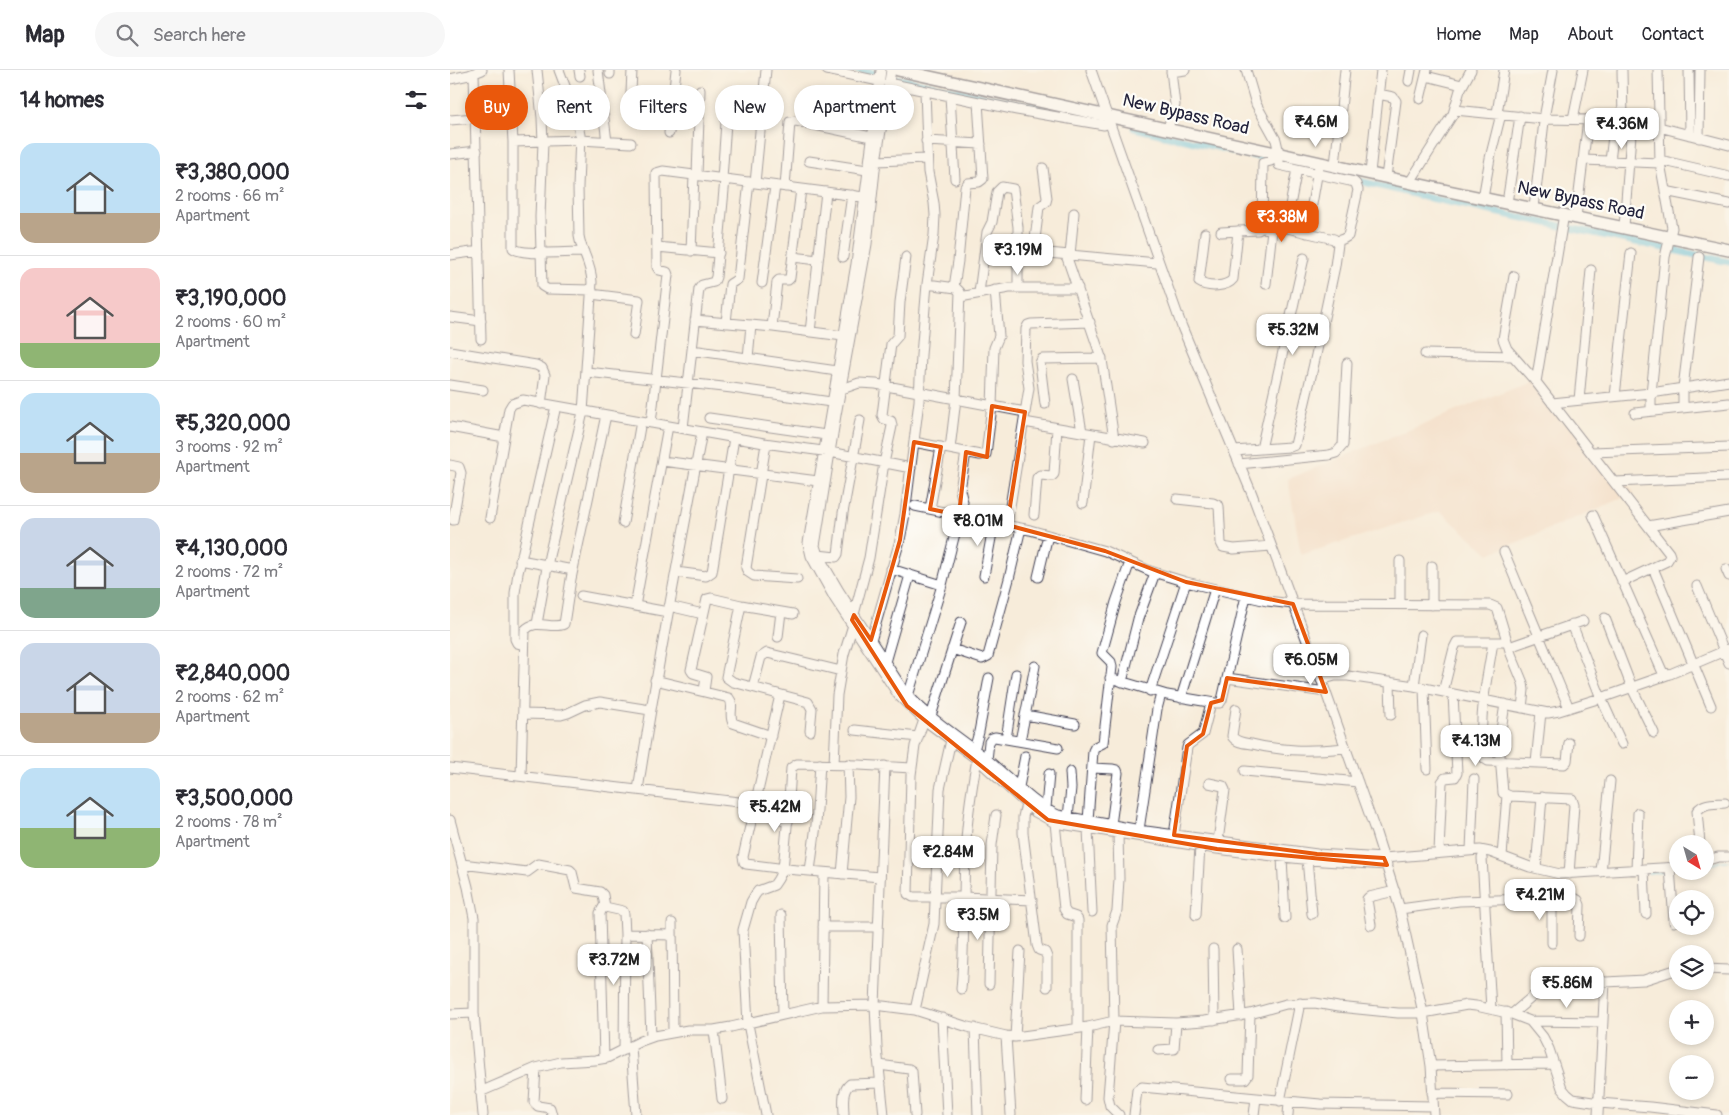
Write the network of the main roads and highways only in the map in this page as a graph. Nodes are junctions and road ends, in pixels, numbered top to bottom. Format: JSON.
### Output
{"nodes":[{"id":1,"x":886,"y":76,"type":"edge"},
{"id":2,"x":1729,"y":250,"type":"edge"}],
"edges":[{"from":1,"to":2,"type":"main road","name":"New Bypass Road"}]}
